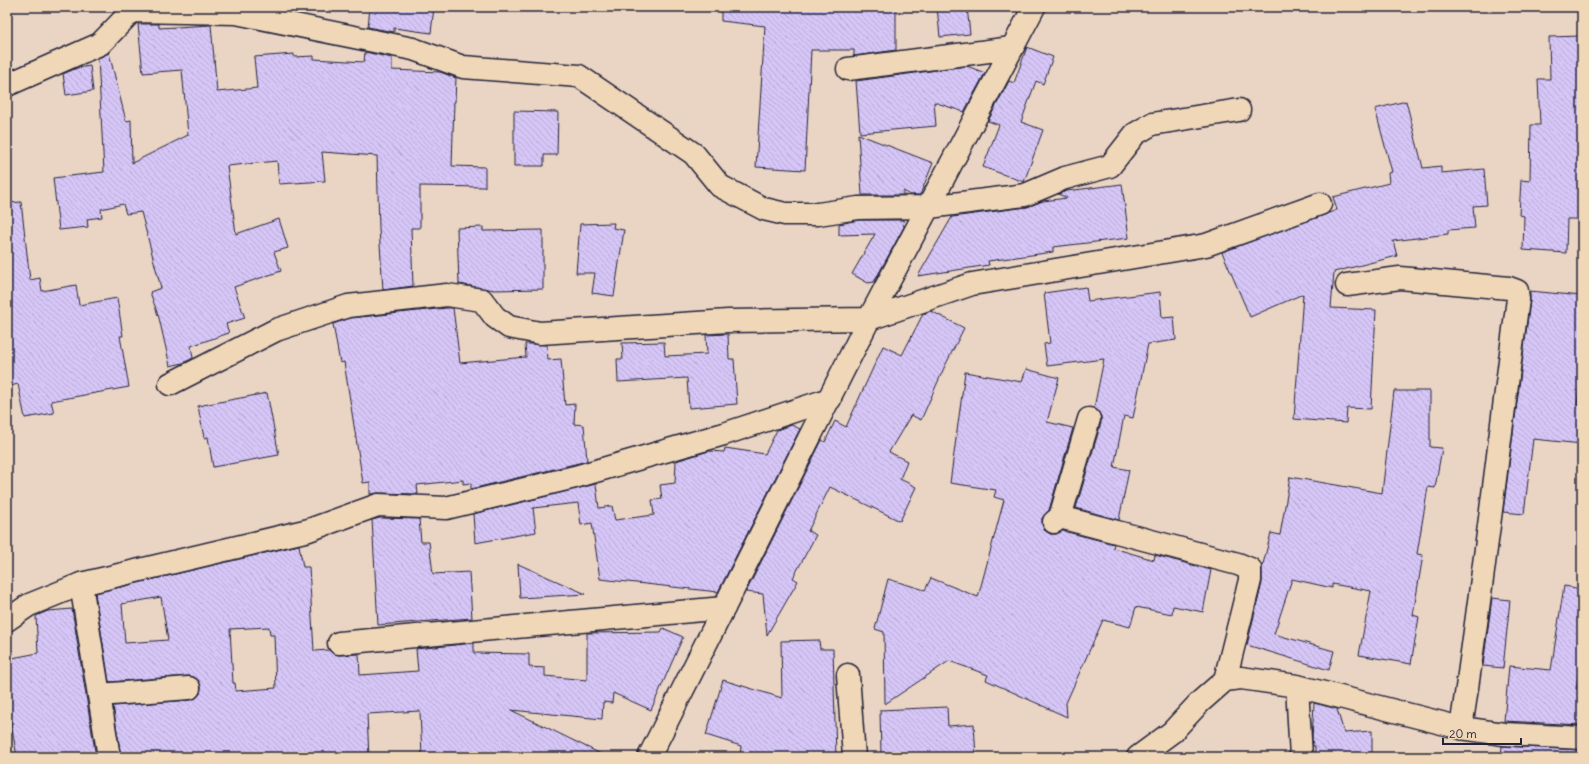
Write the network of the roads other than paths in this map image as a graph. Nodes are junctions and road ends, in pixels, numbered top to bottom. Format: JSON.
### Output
{"nodes":[{"id":1,"x":1034,"y":7,"type":"edge"},
{"id":2,"x":1012,"y":48,"type":"junction"},
{"id":3,"x":848,"y":69,"type":"dead end"},
{"id":4,"x":7,"y":85,"type":"edge"},
{"id":5,"x":1239,"y":110,"type":"dead end"},
{"id":6,"x":1320,"y":204,"type":"dead end"},
{"id":7,"x":930,"y":207,"type":"junction"},
{"id":8,"x":1347,"y":285,"type":"dead end"},
{"id":9,"x":869,"y":319,"type":"junction"},
{"id":10,"x":170,"y":384,"type":"dead end"},
{"id":11,"x":830,"y":399,"type":"junction"},
{"id":12,"x":1089,"y":419,"type":"dead end"},
{"id":13,"x":81,"y":584,"type":"junction"},
{"id":14,"x":724,"y":608,"type":"junction"},
{"id":15,"x":7,"y":620,"type":"edge"},
{"id":16,"x":339,"y":643,"type":"dead end"},
{"id":17,"x":848,"y":675,"type":"dead end"},
{"id":18,"x":1225,"y":680,"type":"junction"},
{"id":19,"x":1297,"y":686,"type":"junction"},
{"id":20,"x":189,"y":688,"type":"dead end"},
{"id":21,"x":99,"y":695,"type":"junction"},
{"id":22,"x":1461,"y":728,"type":"junction"},
{"id":23,"x":1582,"y":738,"type":"edge"},
{"id":24,"x":109,"y":757,"type":"edge"},
{"id":25,"x":649,"y":757,"type":"edge"},
{"id":26,"x":854,"y":757,"type":"edge"},
{"id":27,"x":1138,"y":757,"type":"edge"},
{"id":28,"x":1301,"y":757,"type":"edge"}],
"edges":[{"from":1,"to":2,"type":"street"},
{"from":2,"to":3,"type":"street"},
{"from":2,"to":7,"type":"street"},
{"from":4,"to":7,"type":"street"},
{"from":5,"to":7,"type":"street"},
{"from":6,"to":9,"type":"street"},
{"from":7,"to":9,"type":"street"},
{"from":8,"to":22,"type":"street"},
{"from":9,"to":10,"type":"street"},
{"from":9,"to":11,"type":"street"},
{"from":11,"to":13,"type":"street"},
{"from":11,"to":14,"type":"street"},
{"from":12,"to":18,"type":"street"},
{"from":13,"to":15,"type":"street"},
{"from":13,"to":21,"type":"street"},
{"from":14,"to":16,"type":"street"},
{"from":14,"to":25,"type":"street"},
{"from":17,"to":26,"type":"street"},
{"from":18,"to":19,"type":"street"},
{"from":18,"to":27,"type":"street"},
{"from":19,"to":22,"type":"street"},
{"from":19,"to":28,"type":"street"},
{"from":20,"to":21,"type":"street"},
{"from":21,"to":24,"type":"street"},
{"from":22,"to":23,"type":"street"}]}
